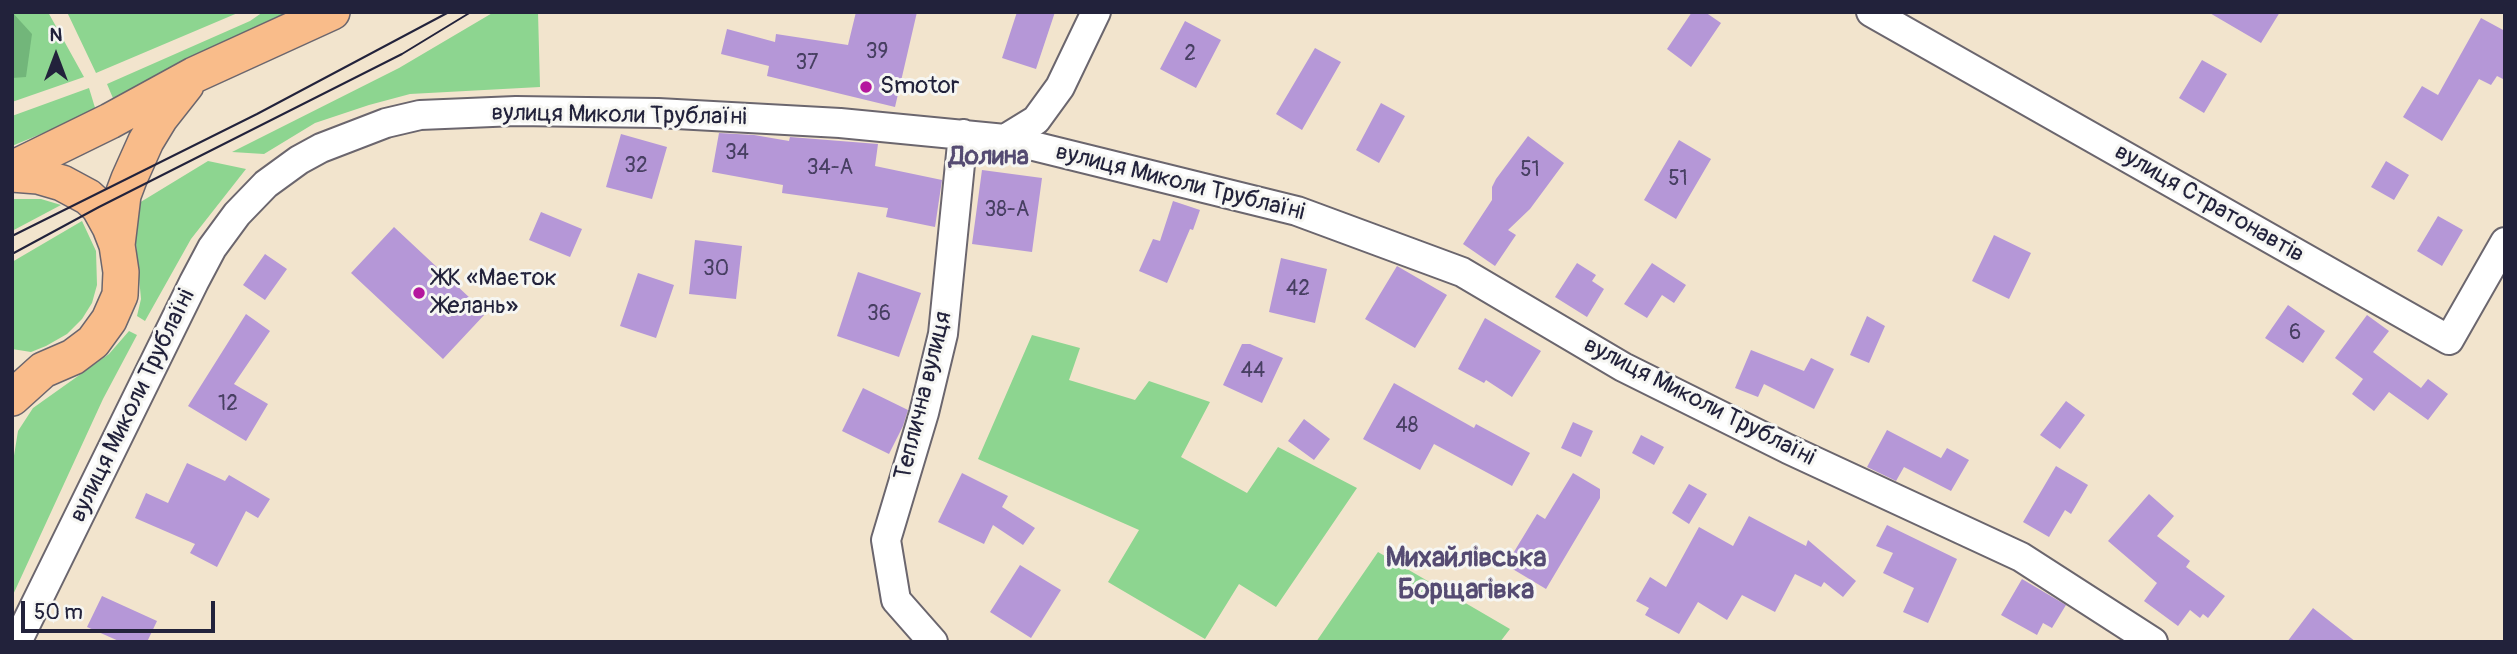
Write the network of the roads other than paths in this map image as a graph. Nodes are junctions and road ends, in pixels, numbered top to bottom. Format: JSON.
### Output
{"nodes":[{"id":1,"x":332,"y":12,"type":"edge"},
{"id":2,"x":1096,"y":12,"type":"edge"},
{"id":3,"x":1871,"y":12,"type":"edge"},
{"id":4,"x":194,"y":75,"type":"junction"},
{"id":5,"x":963,"y":134,"type":"junction"},
{"id":6,"x":1005,"y":139,"type":"junction"},
{"id":7,"x":12,"y":172,"type":"edge"},
{"id":8,"x":2505,"y":242,"type":"edge"},
{"id":9,"x":117,"y":245,"type":"junction"},
{"id":10,"x":19,"y":376,"type":"edge"},
{"id":11,"x":17,"y":642,"type":"edge"},
{"id":12,"x":933,"y":642,"type":"edge"},
{"id":13,"x":2153,"y":642,"type":"edge"}],
"edges":[{"from":1,"to":4,"type":"main road"},
{"from":2,"to":6,"type":"street"},
{"from":3,"to":8,"type":"street","name":"вулиця Стратонавтів"},
{"from":4,"to":7,"type":"main road"},
{"from":4,"to":9,"type":"main road"},
{"from":5,"to":6,"type":"street","name":"вулиця Миколи Трублаїні"},
{"from":5,"to":11,"type":"street","name":"вулиця Миколи Трублаїні"},
{"from":5,"to":12,"type":"street","name":"Теплична вулиця"},
{"from":6,"to":13,"type":"street","name":"вулиця Миколи Трублаїні"},
{"from":7,"to":9,"type":"main road"},
{"from":9,"to":10,"type":"main road"}]}
